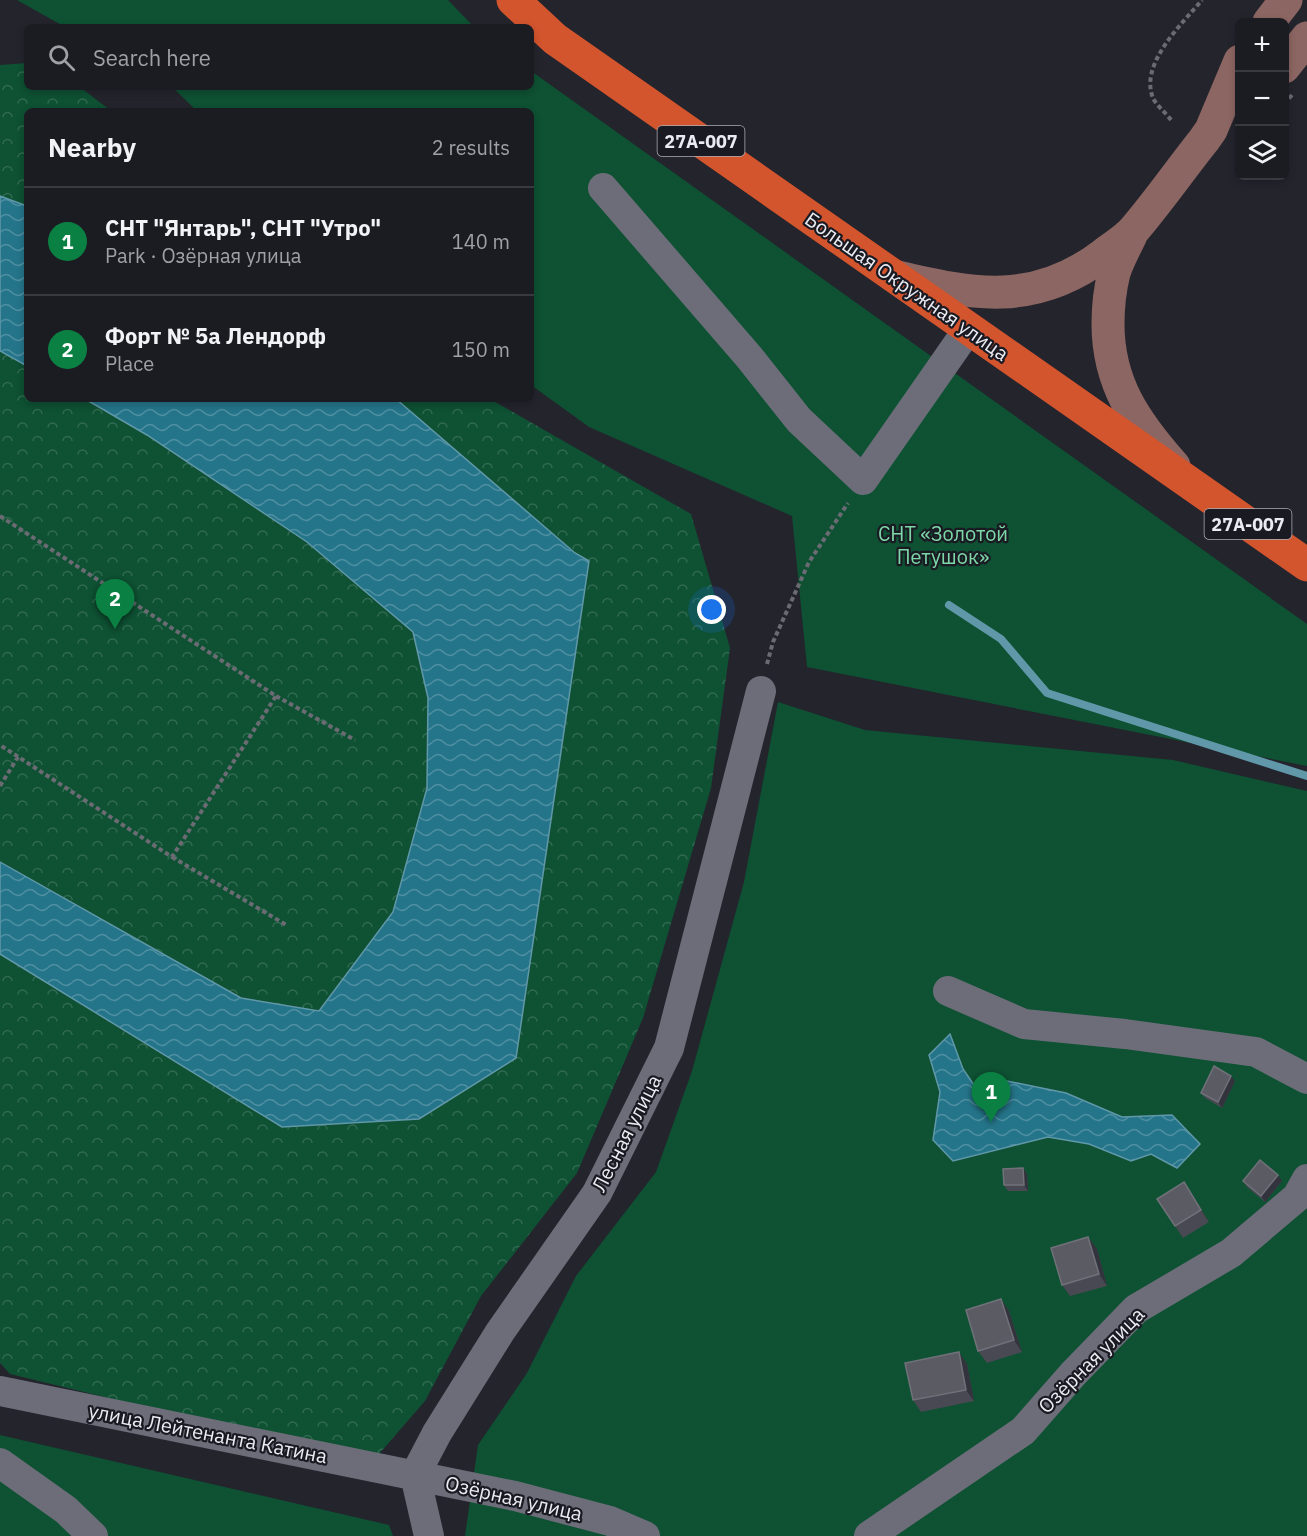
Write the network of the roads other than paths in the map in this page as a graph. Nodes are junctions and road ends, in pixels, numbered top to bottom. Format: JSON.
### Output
{"nodes":[{"id":1,"x":513,"y":0,"type":"edge"},
{"id":2,"x":1286,"y":0,"type":"edge"},
{"id":3,"x":1272,"y":18,"type":"edge"},
{"id":4,"x":1307,"y":38,"type":"edge"},
{"id":5,"x":1289,"y":61,"type":"edge"},
{"id":6,"x":1235,"y":71,"type":"edge"},
{"id":7,"x":1235,"y":113,"type":"edge"},
{"id":8,"x":1210,"y":130,"type":"junction"},
{"id":9,"x":603,"y":189,"type":"dead end"},
{"id":10,"x":1132,"y":232,"type":"junction"},
{"id":11,"x":894,"y":276,"type":"junction"},
{"id":12,"x":969,"y":328,"type":"junction"},
{"id":13,"x":1190,"y":483,"type":"junction"},
{"id":14,"x":1307,"y":565,"type":"edge"},
{"id":15,"x":761,"y":691,"type":"road end"},
{"id":16,"x":948,"y":992,"type":"dead end"},
{"id":17,"x":1307,"y":1079,"type":"edge"},
{"id":18,"x":1307,"y":1179,"type":"edge"},
{"id":19,"x":0,"y":1391,"type":"edge"},
{"id":20,"x":0,"y":1463,"type":"edge"},
{"id":21,"x":415,"y":1475,"type":"junction"},
{"id":22,"x":93,"y":1536,"type":"edge"},
{"id":23,"x":429,"y":1536,"type":"edge"},
{"id":24,"x":645,"y":1536,"type":"edge"},
{"id":25,"x":869,"y":1536,"type":"edge"}],
"edges":[{"from":1,"to":11,"type":"highway","name":"Большая Окружная улица","number":"27А-007"},
{"from":2,"to":3,"type":"street"},
{"from":4,"to":5,"type":"street"},
{"from":6,"to":8,"type":"street"},
{"from":7,"to":8,"type":"street"},
{"from":8,"to":10,"type":"street"},
{"from":9,"to":12,"type":"street"},
{"from":10,"to":11,"type":"street"},
{"from":10,"to":13,"type":"street"},
{"from":11,"to":12,"type":"highway","name":"Большая Окружная улица","number":"27А-007"},
{"from":12,"to":13,"type":"highway","name":"Большая Окружная улица","number":"27А-007"},
{"from":13,"to":14,"type":"highway","name":"Большая Окружная улица","number":"27А-007"},
{"from":15,"to":21,"type":"street","name":"Лесная улица"},
{"from":16,"to":17,"type":"street"},
{"from":18,"to":25,"type":"street","name":"Озёрная улица"},
{"from":19,"to":21,"type":"street","name":"улица Лейтенанта Катина"},
{"from":20,"to":22,"type":"street"},
{"from":21,"to":23,"type":"street"},
{"from":21,"to":24,"type":"street","name":"Озёрная улица"}]}
